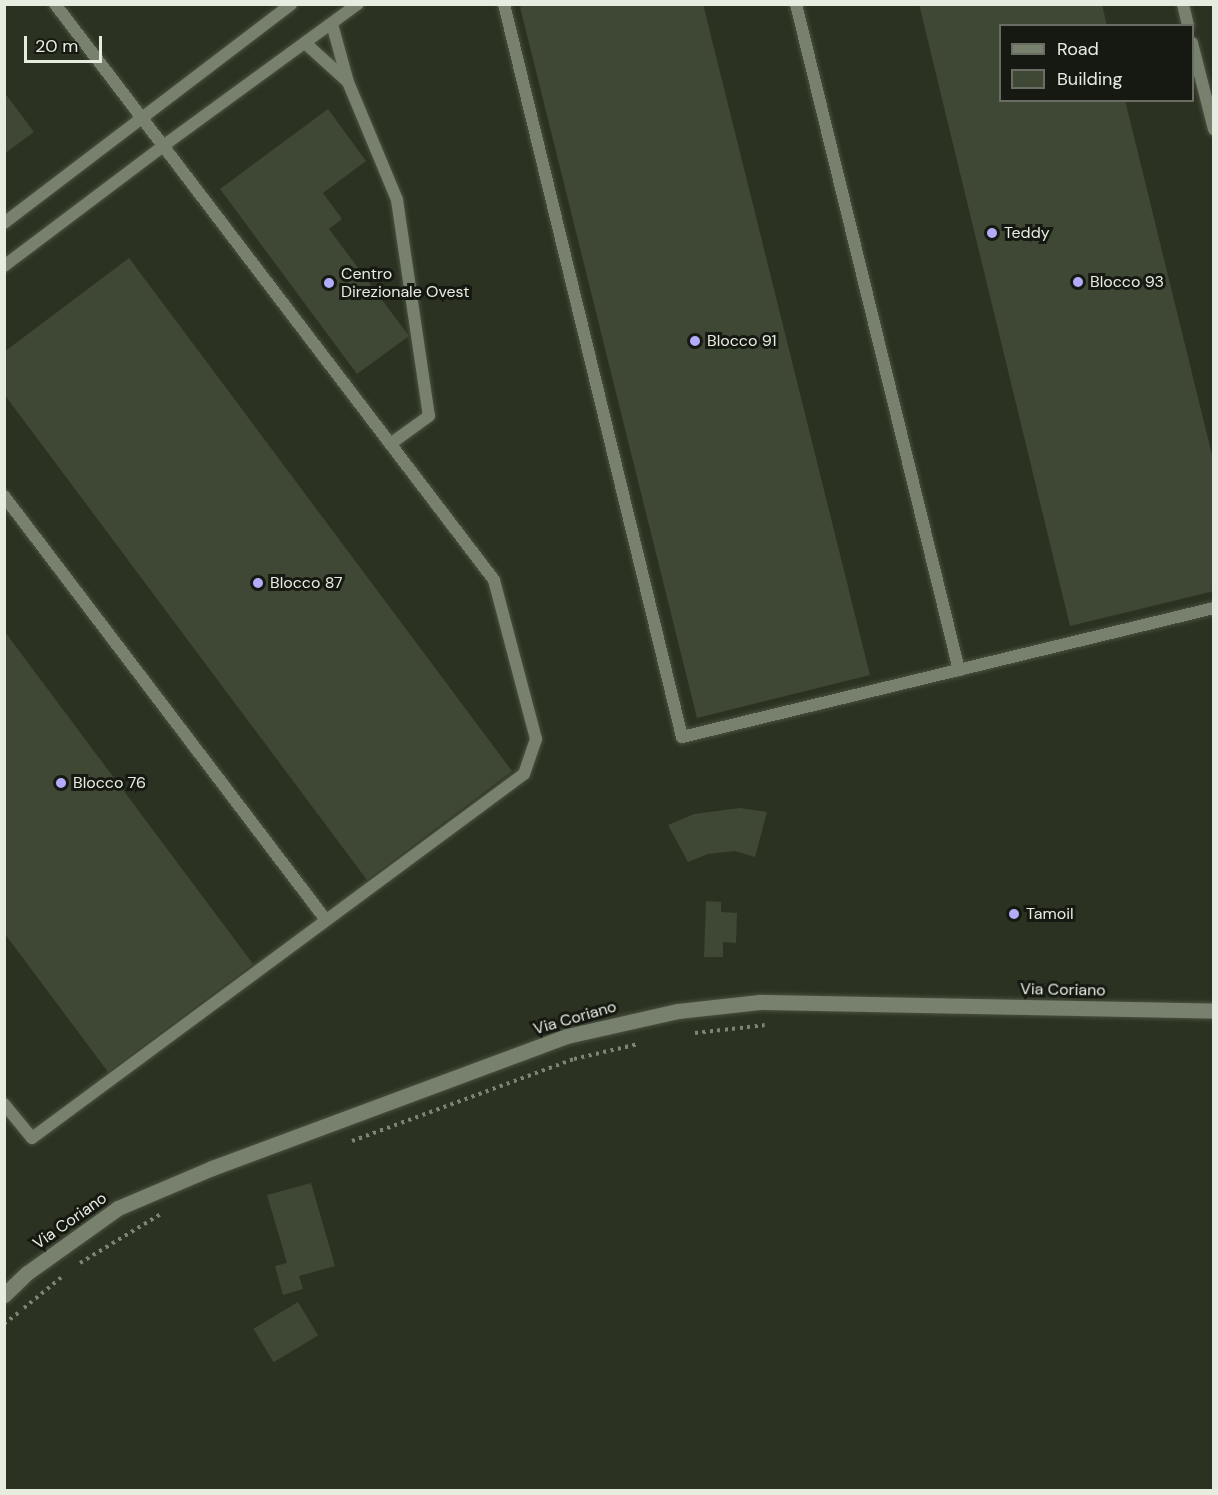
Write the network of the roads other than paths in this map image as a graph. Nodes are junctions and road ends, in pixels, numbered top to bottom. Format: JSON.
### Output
{"nodes":[{"id":1,"x":55,"y":4,"type":"edge"},
{"id":2,"x":291,"y":4,"type":"edge"},
{"id":3,"x":358,"y":4,"type":"edge"},
{"id":4,"x":504,"y":4,"type":"edge"},
{"id":5,"x":796,"y":4,"type":"edge"},
{"id":6,"x":1183,"y":4,"type":"edge"},
{"id":7,"x":332,"y":24,"type":"junction"},
{"id":8,"x":1188,"y":24,"type":"edge"},
{"id":9,"x":305,"y":43,"type":"junction"},
{"id":10,"x":1194,"y":51,"type":"edge"},
{"id":11,"x":348,"y":82,"type":"junction"},
{"id":12,"x":142,"y":119,"type":"junction"},
{"id":13,"x":1214,"y":129,"type":"edge"},
{"id":14,"x":163,"y":146,"type":"junction"},
{"id":15,"x":4,"y":223,"type":"edge"},
{"id":16,"x":4,"y":266,"type":"edge"},
{"id":17,"x":390,"y":444,"type":"junction"},
{"id":18,"x":4,"y":496,"type":"edge"},
{"id":19,"x":1214,"y":608,"type":"edge"},
{"id":20,"x":959,"y":670,"type":"junction"},
{"id":21,"x":326,"y":920,"type":"junction"},
{"id":22,"x":1214,"y":1011,"type":"edge"},
{"id":23,"x":4,"y":1104,"type":"edge"},
{"id":24,"x":4,"y":1295,"type":"edge"}],
"edges":[{"from":1,"to":12,"type":"lane"},
{"from":2,"to":12,"type":"lane"},
{"from":3,"to":7,"type":"lane"},
{"from":4,"to":20,"type":"lane"},
{"from":5,"to":20,"type":"lane"},
{"from":6,"to":8,"type":"lane"},
{"from":7,"to":9,"type":"lane"},
{"from":7,"to":11,"type":"lane"},
{"from":9,"to":11,"type":"lane"},
{"from":9,"to":14,"type":"lane"},
{"from":10,"to":13,"type":"lane"},
{"from":11,"to":17,"type":"lane"},
{"from":12,"to":14,"type":"lane"},
{"from":12,"to":15,"type":"lane"},
{"from":14,"to":16,"type":"lane"},
{"from":14,"to":17,"type":"lane"},
{"from":17,"to":21,"type":"lane"},
{"from":18,"to":21,"type":"lane"},
{"from":19,"to":20,"type":"lane"},
{"from":21,"to":23,"type":"lane"},
{"from":22,"to":24,"type":"main road","name":"Via Coriano"}]}
